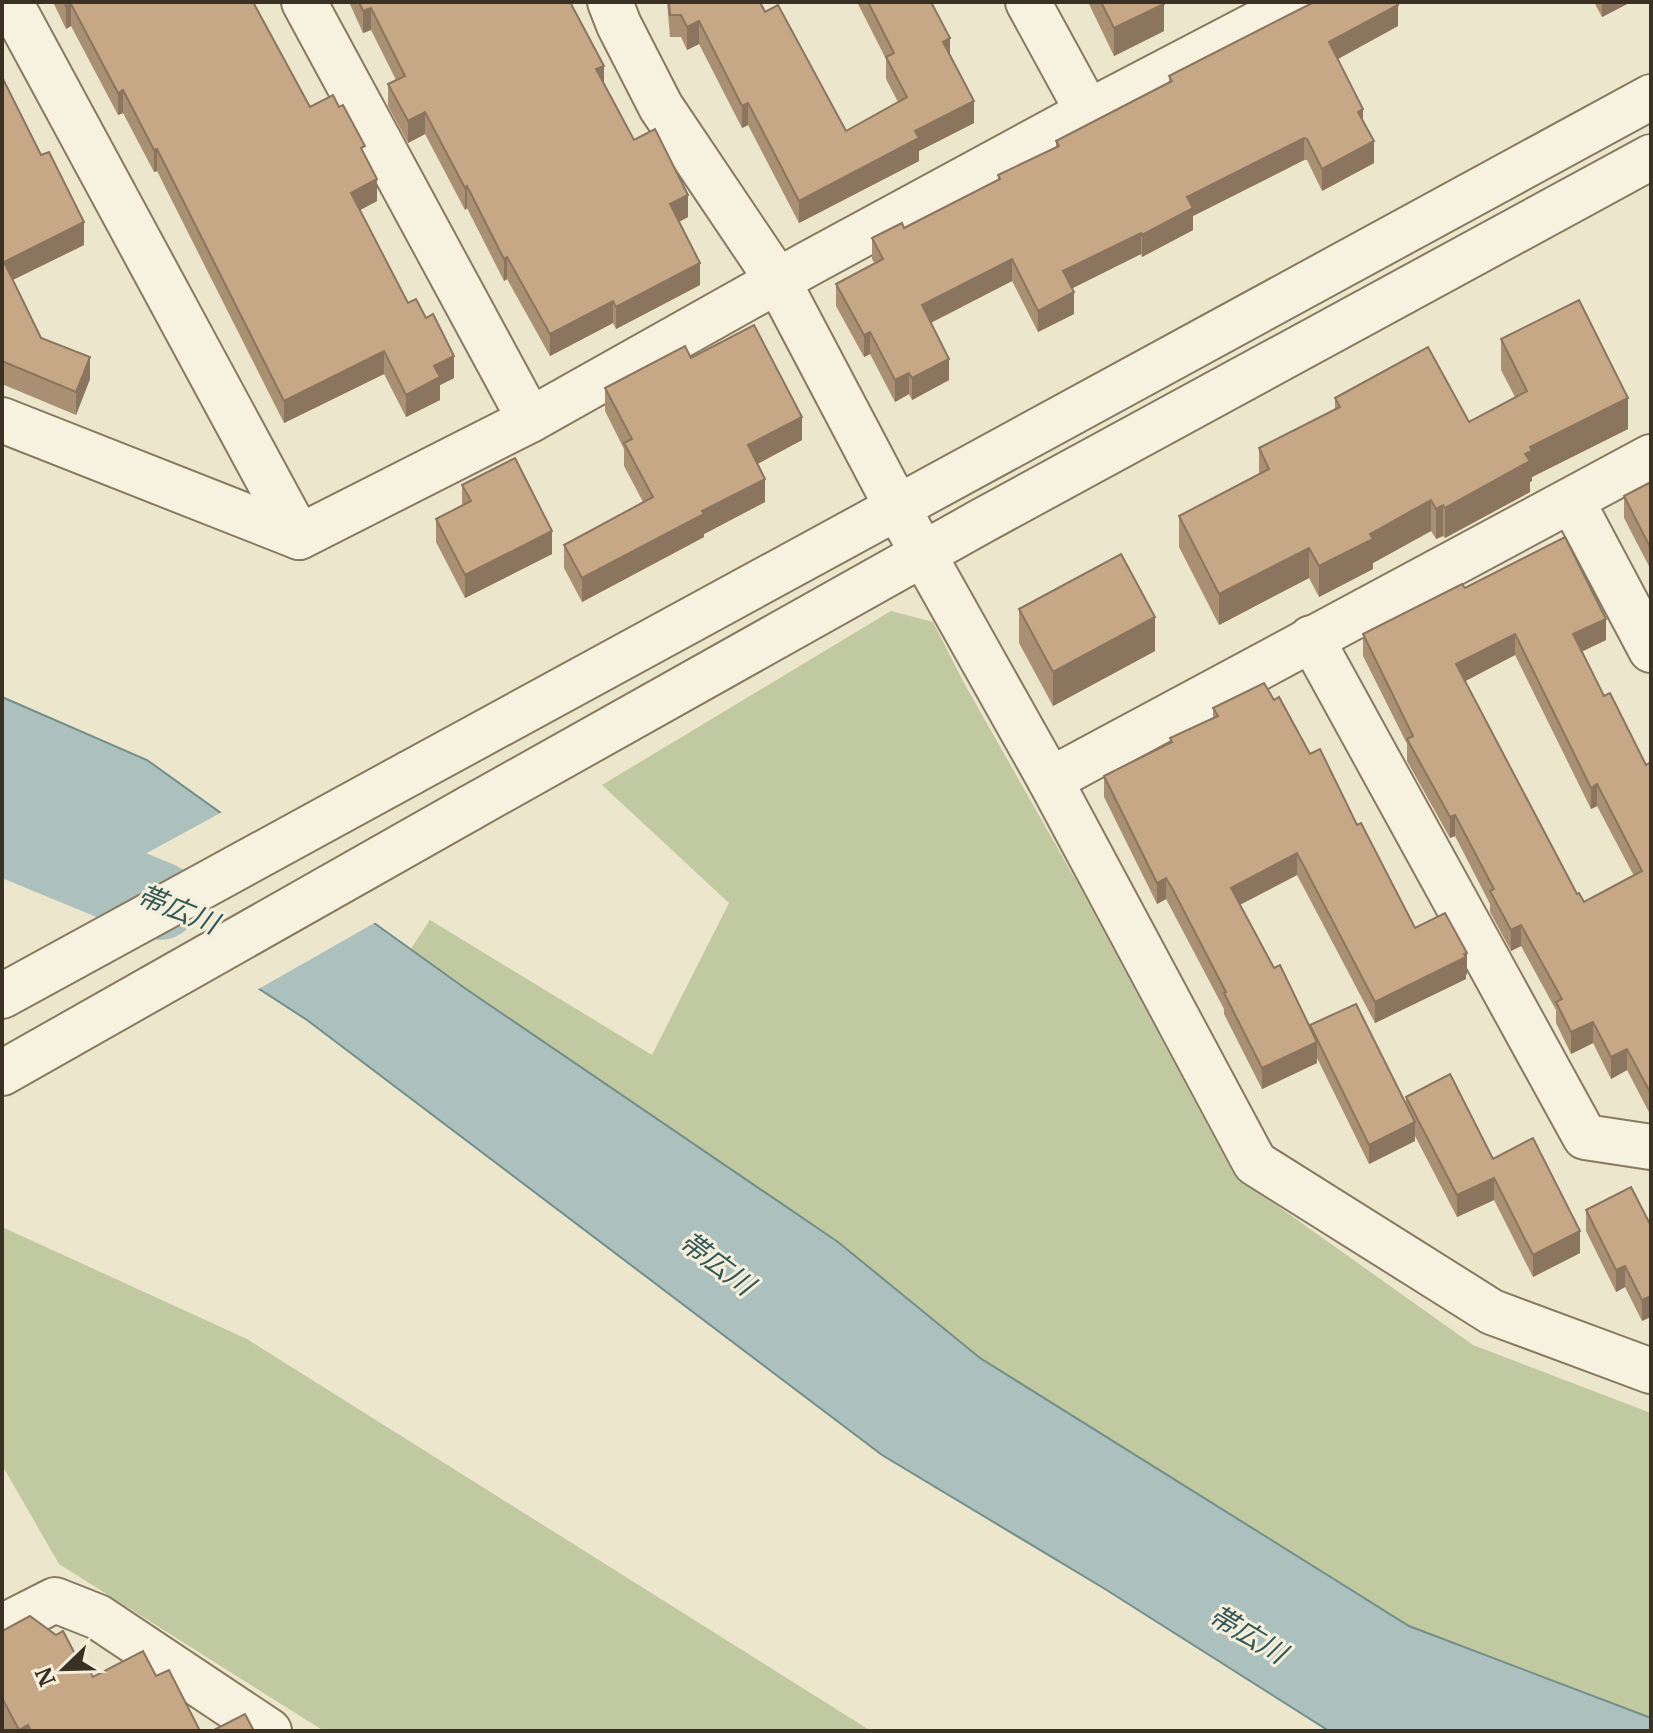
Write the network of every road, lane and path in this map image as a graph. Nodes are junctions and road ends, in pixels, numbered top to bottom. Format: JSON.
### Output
{"nodes":[{"id":1,"x":10,"y":2,"type":"edge"},
{"id":2,"x":304,"y":2,"type":"edge"},
{"id":3,"x":610,"y":2,"type":"edge"},
{"id":4,"x":1028,"y":2,"type":"edge"},
{"id":5,"x":1296,"y":3,"type":"edge"},
{"id":6,"x":1651,"y":97,"type":"edge"},
{"id":7,"x":1088,"y":112,"type":"junction"},
{"id":8,"x":1651,"y":157,"type":"edge"},
{"id":9,"x":778,"y":281,"type":"junction"},
{"id":10,"x":2,"y":420,"type":"edge"},
{"id":11,"x":530,"y":420,"type":"junction"},
{"id":12,"x":1651,"y":457,"type":"edge"},
{"id":13,"x":1572,"y":501,"type":"junction"},
{"id":14,"x":898,"y":509,"type":"junction"},
{"id":15,"x":299,"y":537,"type":"junction"},
{"id":16,"x":923,"y":554,"type":"junction"},
{"id":17,"x":1311,"y":638,"type":"junction"},
{"id":18,"x":1651,"y":650,"type":"edge"},
{"id":19,"x":1050,"y":780,"type":"junction"},
{"id":20,"x":2,"y":996,"type":"edge"},
{"id":21,"x":2,"y":1073,"type":"edge"},
{"id":22,"x":1651,"y":1147,"type":"edge"},
{"id":23,"x":1651,"y":1371,"type":"edge"},
{"id":24,"x":2,"y":1627,"type":"edge"},
{"id":25,"x":269,"y":1731,"type":"edge"}],
"edges":[{"from":1,"to":15,"type":"street"},
{"from":2,"to":11,"type":"street"},
{"from":3,"to":9,"type":"street"},
{"from":4,"to":7,"type":"street"},
{"from":5,"to":7,"type":"street"},
{"from":6,"to":14,"type":"street"},
{"from":7,"to":9,"type":"street"},
{"from":8,"to":16,"type":"street"},
{"from":9,"to":11,"type":"street"},
{"from":9,"to":14,"type":"street"},
{"from":10,"to":15,"type":"street"},
{"from":11,"to":15,"type":"street"},
{"from":12,"to":13,"type":"street"},
{"from":13,"to":17,"type":"street"},
{"from":13,"to":18,"type":"street"},
{"from":14,"to":16,"type":"street"},
{"from":14,"to":20,"type":"street"},
{"from":16,"to":19,"type":"street"},
{"from":16,"to":21,"type":"street"},
{"from":17,"to":19,"type":"street"},
{"from":17,"to":22,"type":"street"},
{"from":19,"to":23,"type":"street"},
{"from":24,"to":25,"type":"street"}]}
